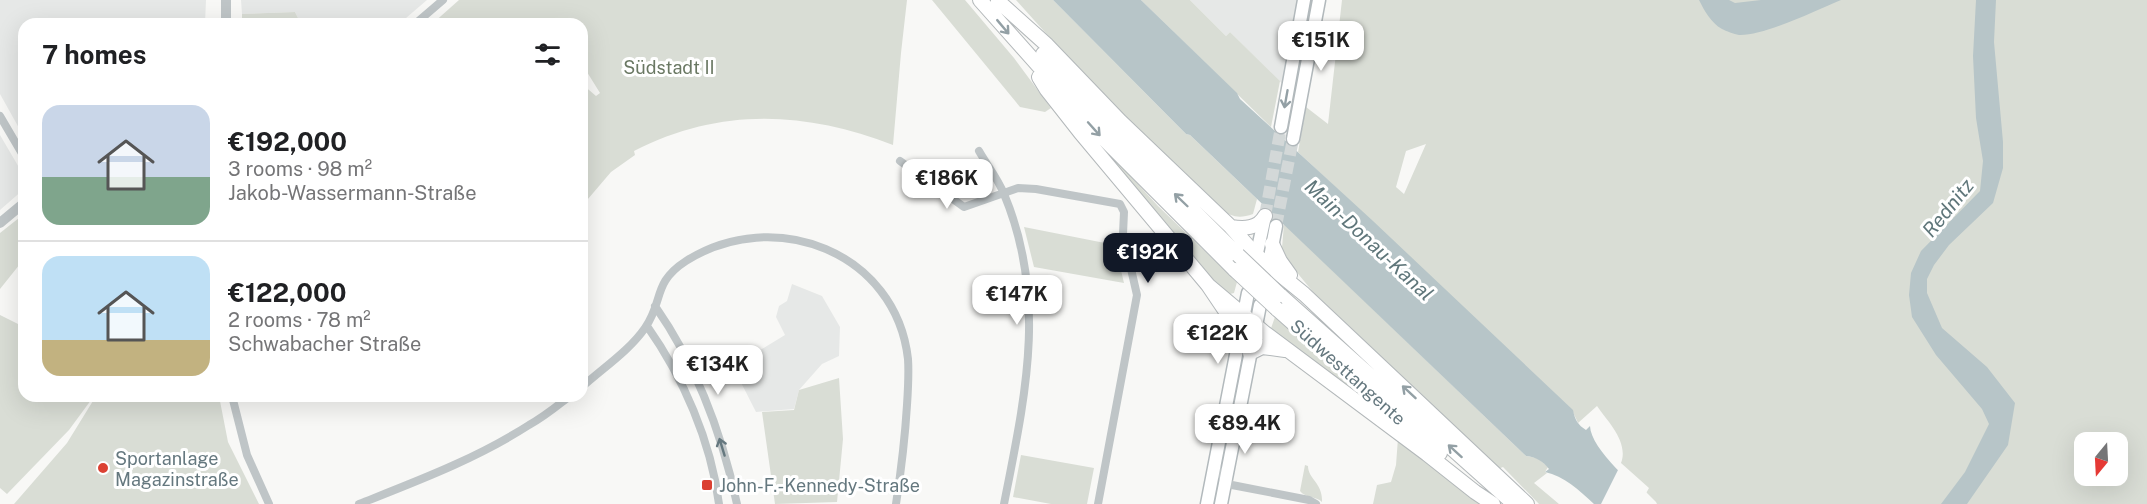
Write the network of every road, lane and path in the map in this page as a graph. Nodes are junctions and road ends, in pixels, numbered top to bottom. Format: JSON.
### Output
{"nodes":[{"id":1,"x":226,"y":0,"type":"edge"},
{"id":2,"x":443,"y":0,"type":"edge"},
{"id":3,"x":980,"y":0,"type":"edge"},
{"id":4,"x":998,"y":0,"type":"edge"},
{"id":5,"x":1304,"y":0,"type":"edge"},
{"id":6,"x":1319,"y":0,"type":"edge"},
{"id":7,"x":226,"y":18,"type":"edge"},
{"id":8,"x":422,"y":18,"type":"edge"},
{"id":9,"x":1026,"y":54,"type":"junction"},
{"id":10,"x":0,"y":116,"type":"edge"},
{"id":11,"x":1281,"y":127,"type":"tunnel mouth"},
{"id":12,"x":1293,"y":139,"type":"tunnel mouth"},
{"id":13,"x":18,"y":147,"type":"edge"},
{"id":14,"x":979,"y":151,"type":"dead end"},
{"id":15,"x":900,"y":161,"type":"dead end"},
{"id":16,"x":1003,"y":193,"type":"junction"},
{"id":17,"x":18,"y":208,"type":"edge"},
{"id":18,"x":1270,"y":221,"type":"junction"},
{"id":19,"x":0,"y":223,"type":"edge"},
{"id":20,"x":1231,"y":227,"type":"junction"},
{"id":21,"x":1272,"y":244,"type":"junction"},
{"id":22,"x":1262,"y":264,"type":"junction"},
{"id":23,"x":1208,"y":285,"type":"junction"},
{"id":24,"x":1248,"y":293,"type":"dead end"},
{"id":25,"x":1304,"y":294,"type":"junction"},
{"id":26,"x":1260,"y":305,"type":"dead end"},
{"id":27,"x":655,"y":306,"type":"junction"},
{"id":28,"x":1243,"y":313,"type":"junction"},
{"id":29,"x":1256,"y":324,"type":"junction"},
{"id":30,"x":647,"y":326,"type":"junction"},
{"id":31,"x":1239,"y":331,"type":"junction"},
{"id":32,"x":1288,"y":351,"type":"junction"},
{"id":33,"x":1250,"y":353,"type":"junction"},
{"id":34,"x":588,"y":382,"type":"edge"},
{"id":35,"x":234,"y":402,"type":"edge"},
{"id":36,"x":562,"y":402,"type":"edge"},
{"id":37,"x":1215,"y":465,"type":"junction"},
{"id":38,"x":1225,"y":481,"type":"junction"},
{"id":39,"x":269,"y":504,"type":"edge"},
{"id":40,"x":359,"y":504,"type":"edge"},
{"id":41,"x":719,"y":504,"type":"edge"},
{"id":42,"x":737,"y":504,"type":"edge"},
{"id":43,"x":897,"y":504,"type":"edge"},
{"id":44,"x":1004,"y":504,"type":"edge"},
{"id":45,"x":1098,"y":504,"type":"edge"},
{"id":46,"x":1207,"y":504,"type":"edge"},
{"id":47,"x":1221,"y":504,"type":"edge"},
{"id":48,"x":1316,"y":504,"type":"edge"},
{"id":49,"x":1493,"y":504,"type":"edge"},
{"id":50,"x":1498,"y":504,"type":"edge"},
{"id":51,"x":1514,"y":504,"type":"edge"},
{"id":52,"x":1527,"y":504,"type":"edge"}],
"edges":[{"from":1,"to":7,"type":"street"},
{"from":2,"to":8,"type":"street"},
{"from":3,"to":9,"type":"highway","name":"Südwesttangente","one_way":true},
{"from":4,"to":20,"type":"highway"},
{"from":51,"to":4,"type":"highway","name":"Südwesttangente","one_way":true,"bridge":true},
{"from":5,"to":11,"type":"main road","one_way":true},
{"from":6,"to":12,"type":"main road"},
{"from":9,"to":23,"type":"highway"},
{"from":9,"to":50,"type":"highway","name":"Südwesttangente","one_way":true,"bridge":true},
{"from":10,"to":13,"type":"street"},
{"from":14,"to":16,"type":"street"},
{"from":15,"to":16,"type":"street"},
{"from":16,"to":44,"type":"street"},
{"from":16,"to":45,"type":"street"},
{"from":17,"to":19,"type":"street"},
{"from":18,"to":20,"type":"highway"},
{"from":18,"to":21,"type":"main road"},
{"from":18,"to":22,"type":"main road"},
{"from":20,"to":22,"type":"highway"},
{"from":21,"to":22,"type":"main road"},
{"from":21,"to":25,"type":"highway"},
{"from":22,"to":25,"type":"highway"},
{"from":23,"to":28,"type":"highway"},
{"from":23,"to":31,"type":"highway"},
{"from":24,"to":28,"type":"main road"},
{"from":52,"to":25,"type":"highway","one_way":true},
{"from":26,"to":29,"type":"main road"},
{"from":27,"to":30,"type":"street"},
{"from":42,"to":27,"type":"street","one_way":true},
{"from":27,"to":43,"type":"street"},
{"from":28,"to":29,"type":"highway"},
{"from":28,"to":31,"type":"main road"},
{"from":29,"to":32,"type":"highway"},
{"from":29,"to":33,"type":"main road"},
{"from":30,"to":34,"type":"street"},
{"from":30,"to":41,"type":"street"},
{"from":31,"to":37,"type":"main road"},
{"from":32,"to":33,"type":"highway"},
{"from":32,"to":49,"type":"highway"},
{"from":33,"to":38,"type":"main road"},
{"from":35,"to":39,"type":"street"},
{"from":36,"to":40,"type":"street"},
{"from":37,"to":38,"type":"street"},
{"from":37,"to":46,"type":"main road"},
{"from":38,"to":47,"type":"main road"},
{"from":38,"to":48,"type":"street"}]}
